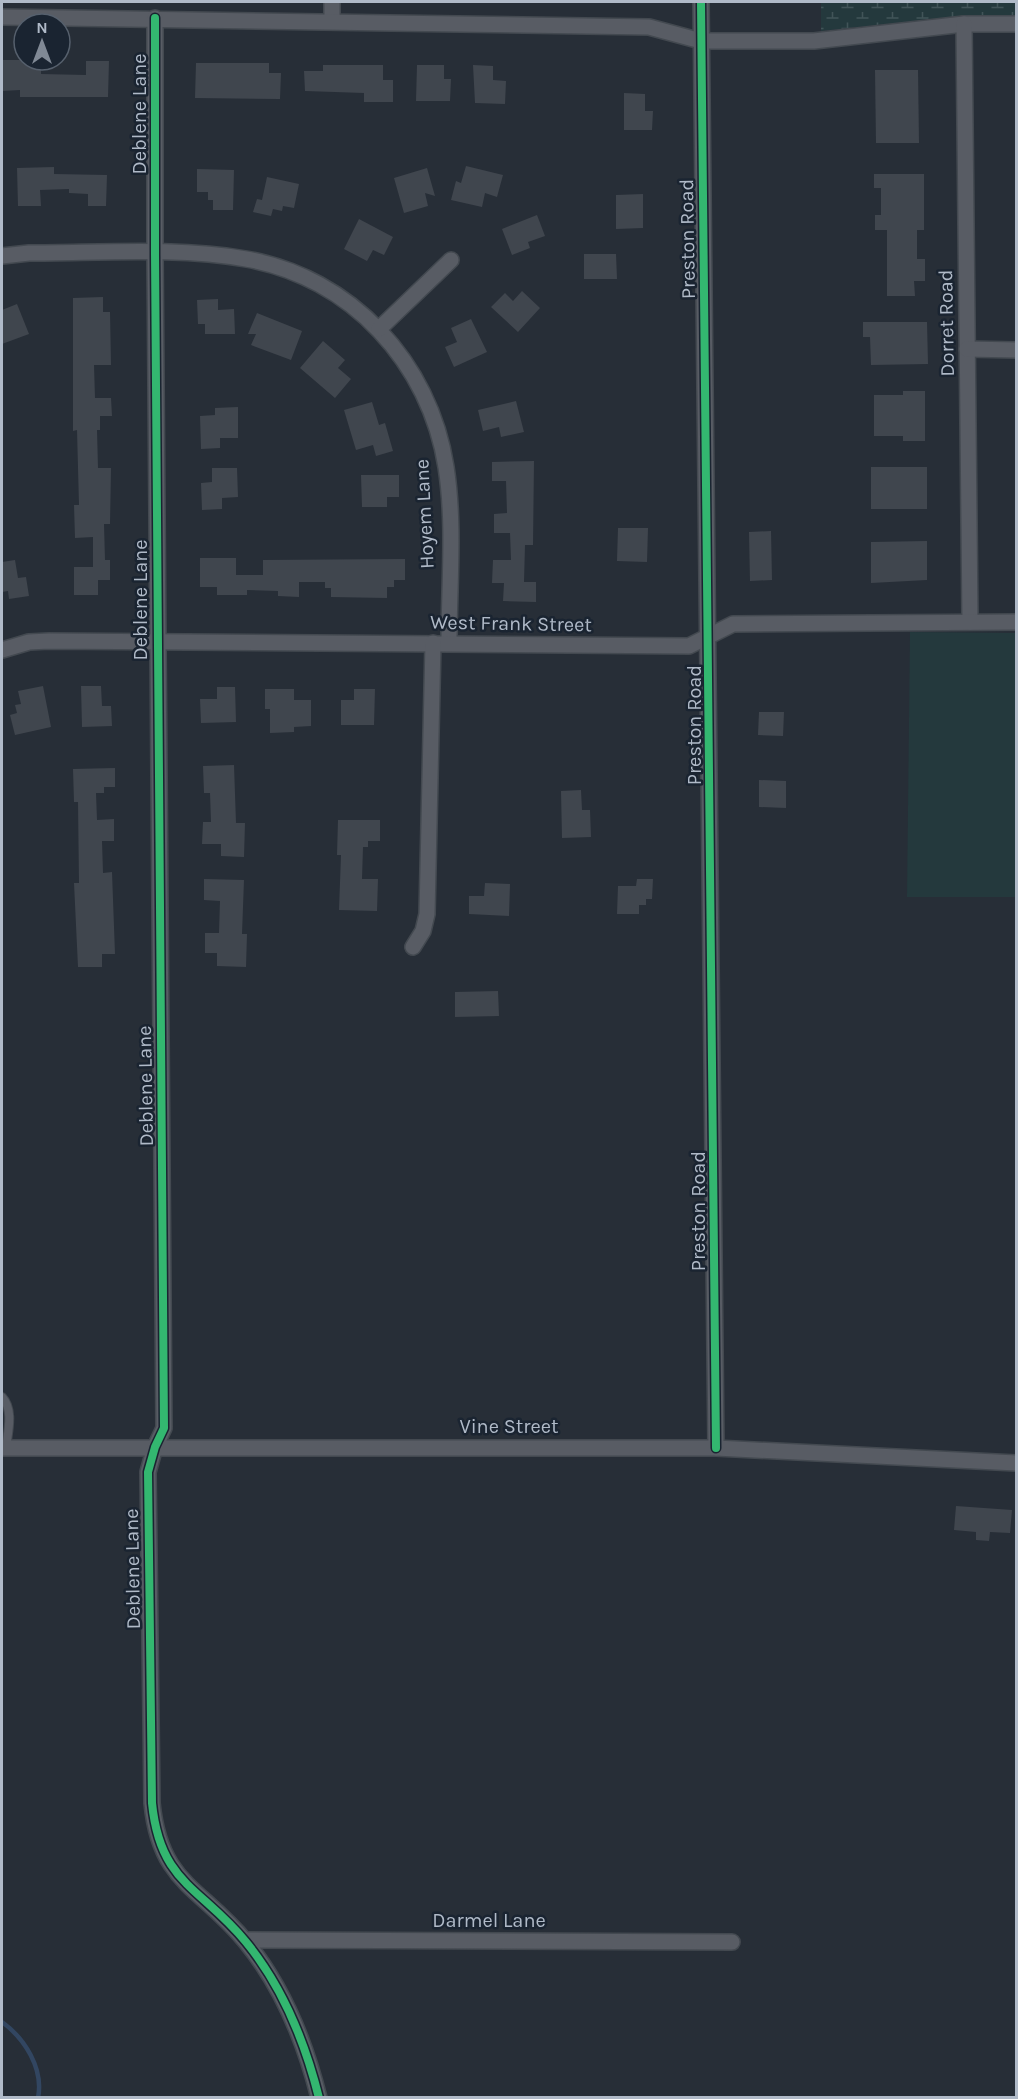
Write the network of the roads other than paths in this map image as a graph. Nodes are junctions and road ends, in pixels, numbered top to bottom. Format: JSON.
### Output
{"nodes":[{"id":1,"x":332,"y":2,"type":"edge"},
{"id":2,"x":701,"y":2,"type":"edge"},
{"id":3,"x":2,"y":17,"type":"edge"},
{"id":4,"x":155,"y":18,"type":"junction"},
{"id":5,"x":332,"y":21,"type":"junction"},
{"id":6,"x":964,"y":24,"type":"junction"},
{"id":7,"x":1017,"y":24,"type":"edge"},
{"id":8,"x":701,"y":41,"type":"junction"},
{"id":9,"x":154,"y":254,"type":"junction"},
{"id":10,"x":2,"y":256,"type":"edge"},
{"id":11,"x":451,"y":260,"type":"dead end"},
{"id":12,"x":379,"y":329,"type":"junction"},
{"id":13,"x":967,"y":349,"type":"junction"},
{"id":14,"x":1017,"y":350,"type":"edge"},
{"id":15,"x":970,"y":621,"type":"junction"},
{"id":16,"x":1017,"y":622,"type":"edge"},
{"id":17,"x":709,"y":635,"type":"junction"},
{"id":18,"x":157,"y":642,"type":"junction"},
{"id":19,"x":441,"y":643,"type":"junction"},
{"id":20,"x":2,"y":650,"type":"edge"},
{"id":21,"x":413,"y":947,"type":"dead end"},
{"id":22,"x":2,"y":1397,"type":"edge"},
{"id":23,"x":154,"y":1447,"type":"junction"},
{"id":24,"x":4,"y":1448,"type":"edge"},
{"id":25,"x":716,"y":1448,"type":"junction"},
{"id":26,"x":1017,"y":1463,"type":"edge"},
{"id":27,"x":245,"y":1940,"type":"junction"},
{"id":28,"x":732,"y":1942,"type":"dead end"},
{"id":29,"x":319,"y":2097,"type":"edge"}],
"edges":[{"from":1,"to":5,"type":"street"},
{"from":2,"to":8,"type":"street","name":"Preston Road"},
{"from":3,"to":4,"type":"street"},
{"from":4,"to":5,"type":"street"},
{"from":4,"to":9,"type":"street","name":"Deblene Lane"},
{"from":5,"to":8,"type":"street"},
{"from":6,"to":7,"type":"street"},
{"from":6,"to":8,"type":"street"},
{"from":6,"to":13,"type":"street","name":"Dorret Road"},
{"from":8,"to":17,"type":"street","name":"Preston Road"},
{"from":9,"to":10,"type":"street","name":"Hoyem Lane"},
{"from":9,"to":12,"type":"street","name":"Hoyem Lane"},
{"from":9,"to":18,"type":"street","name":"Deblene Lane"},
{"from":11,"to":12,"type":"street"},
{"from":12,"to":19,"type":"street","name":"Hoyem Lane"},
{"from":13,"to":14,"type":"street"},
{"from":13,"to":15,"type":"street","name":"Dorret Road"},
{"from":15,"to":16,"type":"street","name":"West Frank Street"},
{"from":15,"to":17,"type":"street","name":"West Frank Street"},
{"from":17,"to":19,"type":"street","name":"West Frank Street"},
{"from":17,"to":25,"type":"street","name":"Preston Road"},
{"from":18,"to":19,"type":"street","name":"West Frank Street"},
{"from":18,"to":20,"type":"street","name":"West Frank Street"},
{"from":18,"to":23,"type":"street","name":"Deblene Lane"},
{"from":19,"to":21,"type":"street","name":"Hoyem Lane"},
{"from":22,"to":24,"type":"lane"},
{"from":23,"to":24,"type":"street","name":"Vine Street"},
{"from":23,"to":25,"type":"street","name":"Vine Street"},
{"from":23,"to":27,"type":"street","name":"Deblene Lane"},
{"from":25,"to":26,"type":"street","name":"Vine Street"},
{"from":27,"to":28,"type":"street","name":"Darmel Lane"},
{"from":27,"to":29,"type":"street","name":"Deblene Lane"}]}
